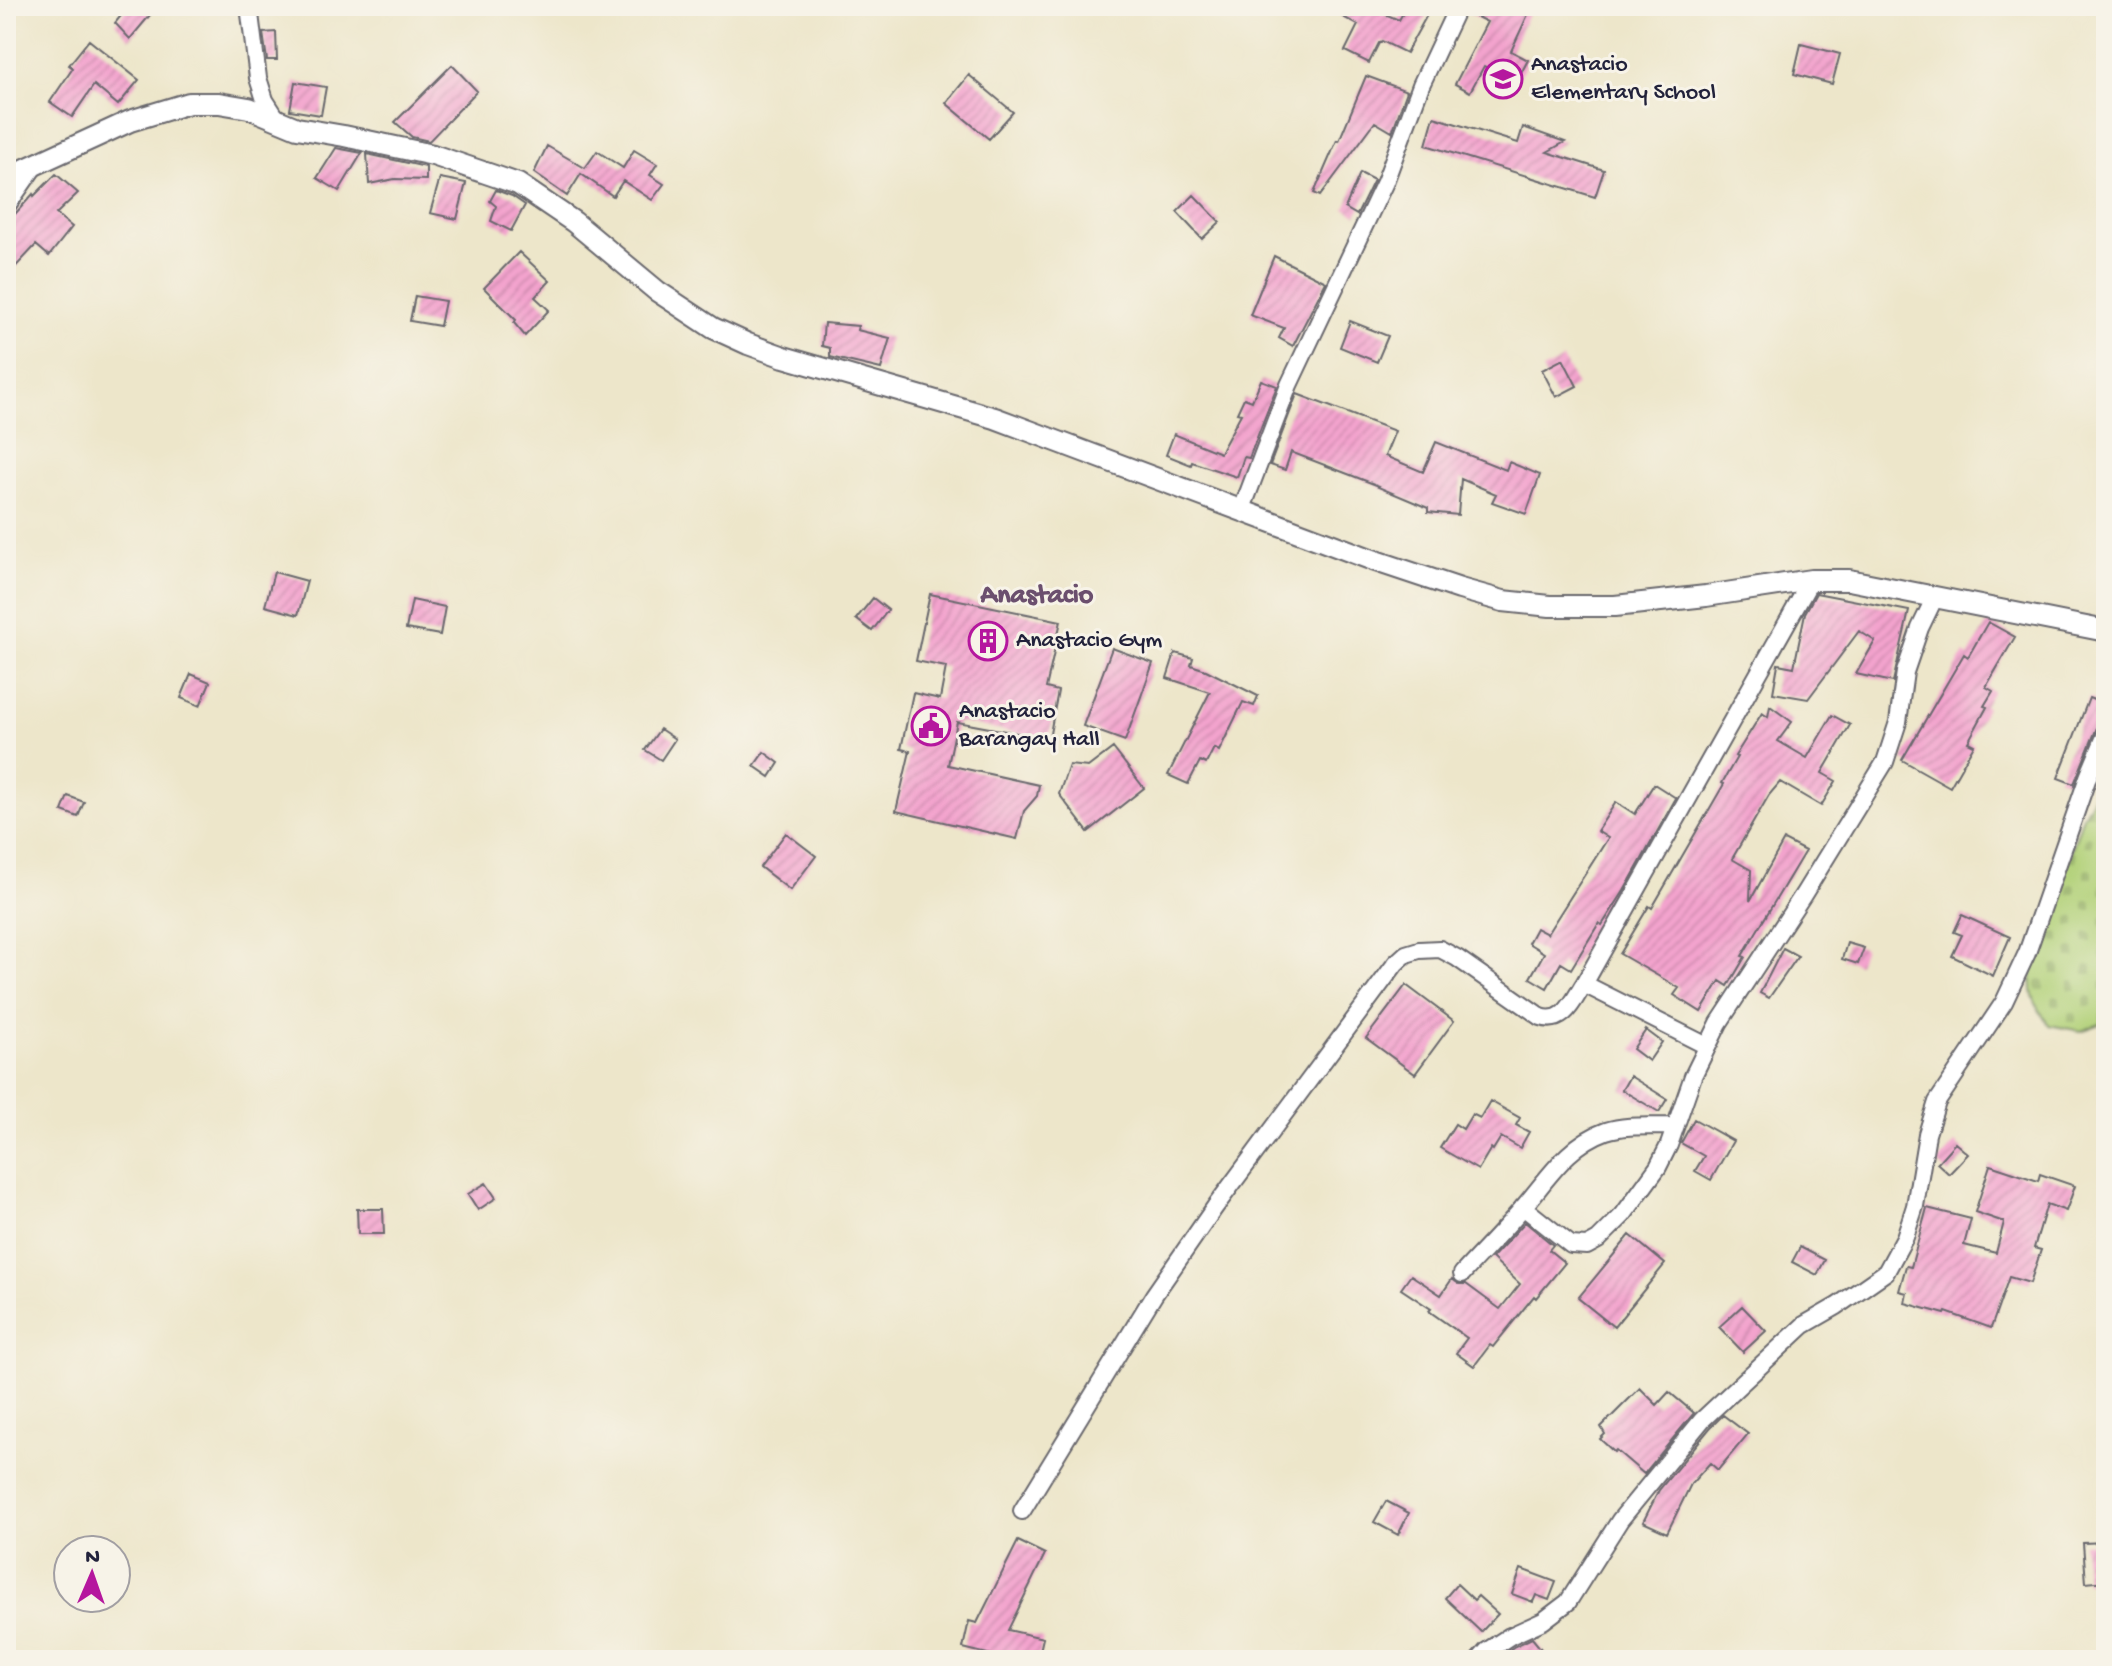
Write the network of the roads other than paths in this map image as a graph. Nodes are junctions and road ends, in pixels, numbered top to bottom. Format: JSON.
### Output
{"nodes":[{"id":1,"x":249,"y":6,"type":"edge"},
{"id":2,"x":1458,"y":6,"type":"edge"},
{"id":3,"x":279,"y":122,"type":"junction"},
{"id":4,"x":34,"y":167,"type":"junction"},
{"id":5,"x":6,"y":178,"type":"edge"},
{"id":6,"x":6,"y":207,"type":"edge"},
{"id":7,"x":1242,"y":509,"type":"junction"},
{"id":8,"x":1811,"y":580,"type":"junction"},
{"id":9,"x":1935,"y":597,"type":"junction"},
{"id":10,"x":2106,"y":631,"type":"edge"},
{"id":11,"x":2106,"y":734,"type":"edge"},
{"id":12,"x":1584,"y":984,"type":"junction"},
{"id":13,"x":1707,"y":1046,"type":"junction"},
{"id":14,"x":1674,"y":1126,"type":"junction"},
{"id":15,"x":1523,"y":1207,"type":"junction"},
{"id":16,"x":1462,"y":1274,"type":"dead end"},
{"id":17,"x":1022,"y":1511,"type":"dead end"},
{"id":18,"x":1479,"y":1660,"type":"edge"}],
"edges":[{"from":1,"to":3,"type":"street"},
{"from":2,"to":7,"type":"street"},
{"from":3,"to":4,"type":"street"},
{"from":3,"to":7,"type":"street"},
{"from":4,"to":5,"type":"street"},
{"from":4,"to":6,"type":"street"},
{"from":7,"to":8,"type":"street"},
{"from":8,"to":9,"type":"street"},
{"from":8,"to":12,"type":"street"},
{"from":9,"to":10,"type":"street"},
{"from":9,"to":13,"type":"street"},
{"from":11,"to":18,"type":"street"},
{"from":12,"to":13,"type":"street"},
{"from":12,"to":17,"type":"street"},
{"from":13,"to":14,"type":"street"},
{"from":14,"to":15,"type":"street"},
{"from":14,"to":15,"type":"street"},
{"from":15,"to":16,"type":"street"}]}
